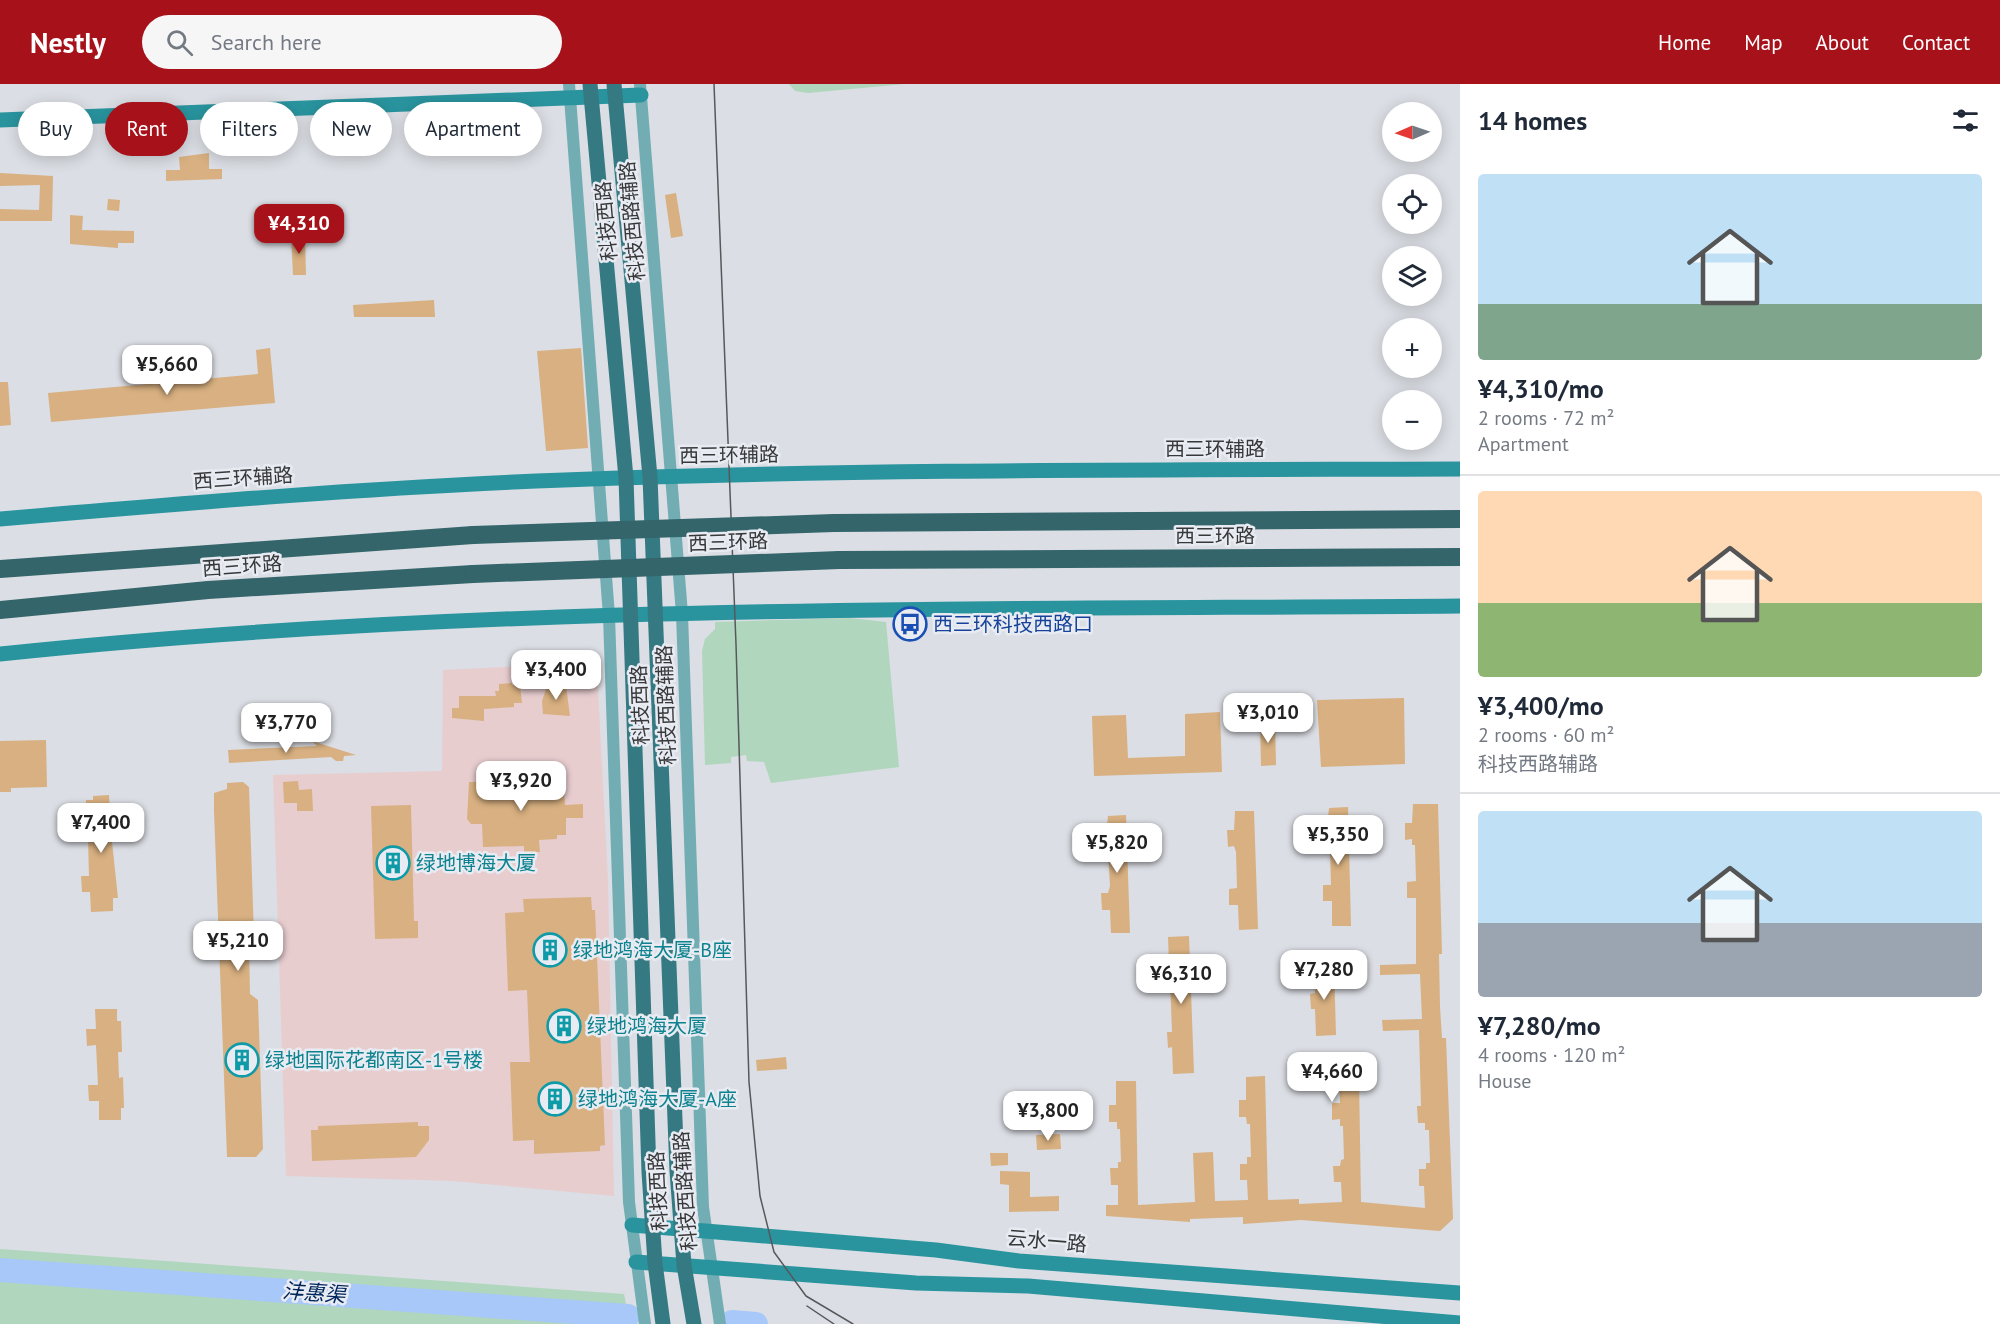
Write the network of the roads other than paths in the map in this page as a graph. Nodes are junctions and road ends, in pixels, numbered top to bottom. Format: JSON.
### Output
{"nodes":[{"id":1,"x":591,"y":90,"type":"edge"},
{"id":2,"x":615,"y":90,"type":"edge"},
{"id":3,"x":640,"y":90,"type":"edge"},
{"id":4,"x":570,"y":91,"type":"edge"},
{"id":5,"x":0,"y":120,"type":"edge"},
{"id":6,"x":1460,"y":470,"type":"edge"},
{"id":7,"x":650,"y":477,"type":"junction"},
{"id":8,"x":672,"y":477,"type":"junction"},
{"id":9,"x":626,"y":478,"type":"junction"},
{"id":10,"x":599,"y":479,"type":"junction"},
{"id":11,"x":0,"y":519,"type":"edge"},
{"id":12,"x":1460,"y":519,"type":"edge"},
{"id":13,"x":1460,"y":557,"type":"edge"},
{"id":14,"x":0,"y":569,"type":"edge"},
{"id":15,"x":1460,"y":606,"type":"edge"},
{"id":16,"x":0,"y":610,"type":"edge"},
{"id":17,"x":657,"y":614,"type":"junction"},
{"id":18,"x":682,"y":614,"type":"junction"},
{"id":19,"x":631,"y":615,"type":"junction"},
{"id":20,"x":609,"y":616,"type":"junction"},
{"id":21,"x":0,"y":654,"type":"edge"},
{"id":22,"x":632,"y":1225,"type":"junction"},
{"id":23,"x":653,"y":1227,"type":"junction"},
{"id":24,"x":682,"y":1229,"type":"junction"},
{"id":25,"x":706,"y":1231,"type":"junction"},
{"id":26,"x":636,"y":1262,"type":"junction"},
{"id":27,"x":655,"y":1263,"type":"junction"},
{"id":28,"x":684,"y":1265,"type":"junction"},
{"id":29,"x":710,"y":1267,"type":"junction"},
{"id":30,"x":1460,"y":1293,"type":"edge"},
{"id":31,"x":1460,"y":1323,"type":"edge"},
{"id":32,"x":645,"y":1324,"type":"edge"},
{"id":33,"x":663,"y":1324,"type":"edge"},
{"id":34,"x":694,"y":1324,"type":"edge"},
{"id":35,"x":720,"y":1324,"type":"edge"}],
"edges":[{"from":1,"to":2,"type":"main road"},
{"from":1,"to":4,"type":"main road"},
{"from":1,"to":9,"type":"main road","name":"科技西路"},
{"from":2,"to":3,"type":"main road"},
{"from":2,"to":7,"type":"main road","name":"科技西路"},
{"from":3,"to":8,"type":"street","name":"科技西路辅路"},
{"from":4,"to":5,"type":"main road"},
{"from":4,"to":10,"type":"street"},
{"from":6,"to":8,"type":"main road","name":"西三环辅路"},
{"from":7,"to":8,"type":"main road","name":"西三环辅路"},
{"from":7,"to":9,"type":"main road","name":"西三环辅路"},
{"from":7,"to":17,"type":"main road","name":"科技西路"},
{"from":8,"to":18,"type":"street","name":"科技西路辅路"},
{"from":9,"to":10,"type":"main road","name":"西三环辅路"},
{"from":9,"to":19,"type":"main road","name":"科技西路"},
{"from":10,"to":11,"type":"main road","name":"西三环辅路"},
{"from":10,"to":20,"type":"street"},
{"from":12,"to":14,"type":"highway","name":"西三环路","bridge":true},
{"from":13,"to":16,"type":"highway","name":"西三环路","bridge":true},
{"from":15,"to":18,"type":"main road"},
{"from":17,"to":18,"type":"main road"},
{"from":17,"to":19,"type":"main road"},
{"from":17,"to":24,"type":"main road","name":"科技西路"},
{"from":18,"to":25,"type":"street","name":"科技西路辅路"},
{"from":19,"to":20,"type":"main road"},
{"from":19,"to":23,"type":"main road","name":"科技西路"},
{"from":20,"to":21,"type":"main road"},
{"from":20,"to":22,"type":"street"},
{"from":22,"to":23,"type":"main road","name":"云水一路"},
{"from":22,"to":26,"type":"street"},
{"from":23,"to":24,"type":"main road","name":"云水一路"},
{"from":23,"to":27,"type":"main road","name":"科技西路"},
{"from":24,"to":25,"type":"main road","name":"云水一路"},
{"from":24,"to":28,"type":"main road","name":"科技西路"},
{"from":25,"to":29,"type":"street","name":"科技西路辅路"},
{"from":25,"to":30,"type":"main road","name":"云水一路"},
{"from":26,"to":27,"type":"main road"},
{"from":26,"to":32,"type":"street"},
{"from":27,"to":28,"type":"main road"},
{"from":27,"to":33,"type":"main road","name":"科技西路"},
{"from":28,"to":29,"type":"main road"},
{"from":28,"to":34,"type":"main road","name":"科技西路"},
{"from":29,"to":31,"type":"main road"},
{"from":29,"to":35,"type":"street","name":"科技西路辅路"}]}
